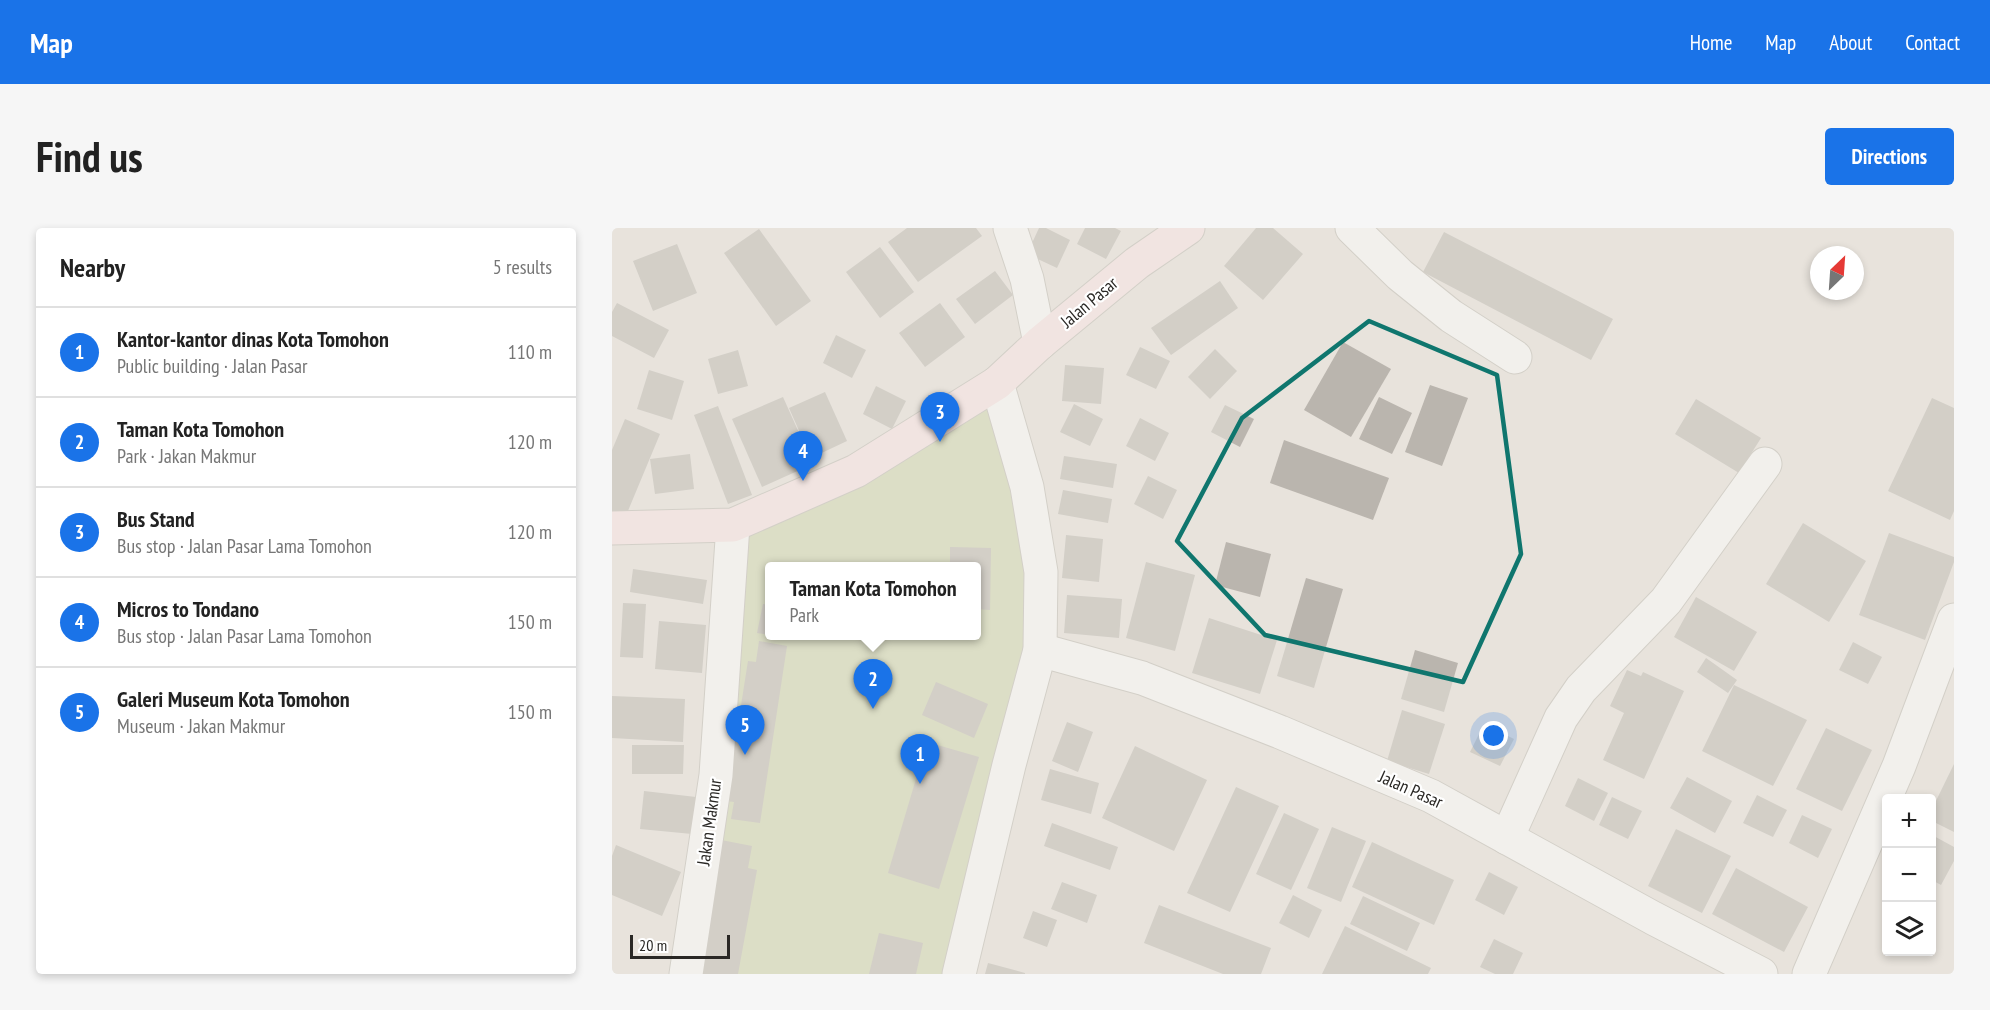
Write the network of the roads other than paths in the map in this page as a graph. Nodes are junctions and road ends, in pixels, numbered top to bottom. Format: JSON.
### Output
{"nodes":[{"id":1,"x":1010,"y":228,"type":"edge"},
{"id":2,"x":1188,"y":228,"type":"edge"},
{"id":3,"x":1352,"y":228,"type":"edge"},
{"id":4,"x":1040,"y":344,"type":"junction"},
{"id":5,"x":1515,"y":357,"type":"dead end"},
{"id":6,"x":996,"y":383,"type":"junction"},
{"id":7,"x":1765,"y":464,"type":"dead end"},
{"id":8,"x":733,"y":525,"type":"junction"},
{"id":9,"x":612,"y":528,"type":"edge"},
{"id":10,"x":1954,"y":620,"type":"edge"},
{"id":11,"x":1040,"y":650,"type":"junction"},
{"id":12,"x":1508,"y":838,"type":"junction"},
{"id":13,"x":686,"y":974,"type":"edge"},
{"id":14,"x":959,"y":974,"type":"edge"},
{"id":15,"x":1761,"y":974,"type":"edge"},
{"id":16,"x":1809,"y":974,"type":"edge"}],
"edges":[{"from":1,"to":4,"type":"street"},
{"from":2,"to":4,"type":"street","name":"Jalan Pasar"},
{"from":3,"to":5,"type":"street"},
{"from":4,"to":6,"type":"street","name":"Jalan Pasar"},
{"from":6,"to":8,"type":"street","name":"Jalan Pasar"},
{"from":6,"to":11,"type":"street"},
{"from":7,"to":12,"type":"street"},
{"from":8,"to":9,"type":"street"},
{"from":8,"to":13,"type":"street","name":"Jakan Makmur"},
{"from":10,"to":16,"type":"street"},
{"from":11,"to":12,"type":"street","name":"Jalan Pasar"},
{"from":11,"to":14,"type":"street"},
{"from":12,"to":15,"type":"street","name":"Jalan Pasar"}]}
